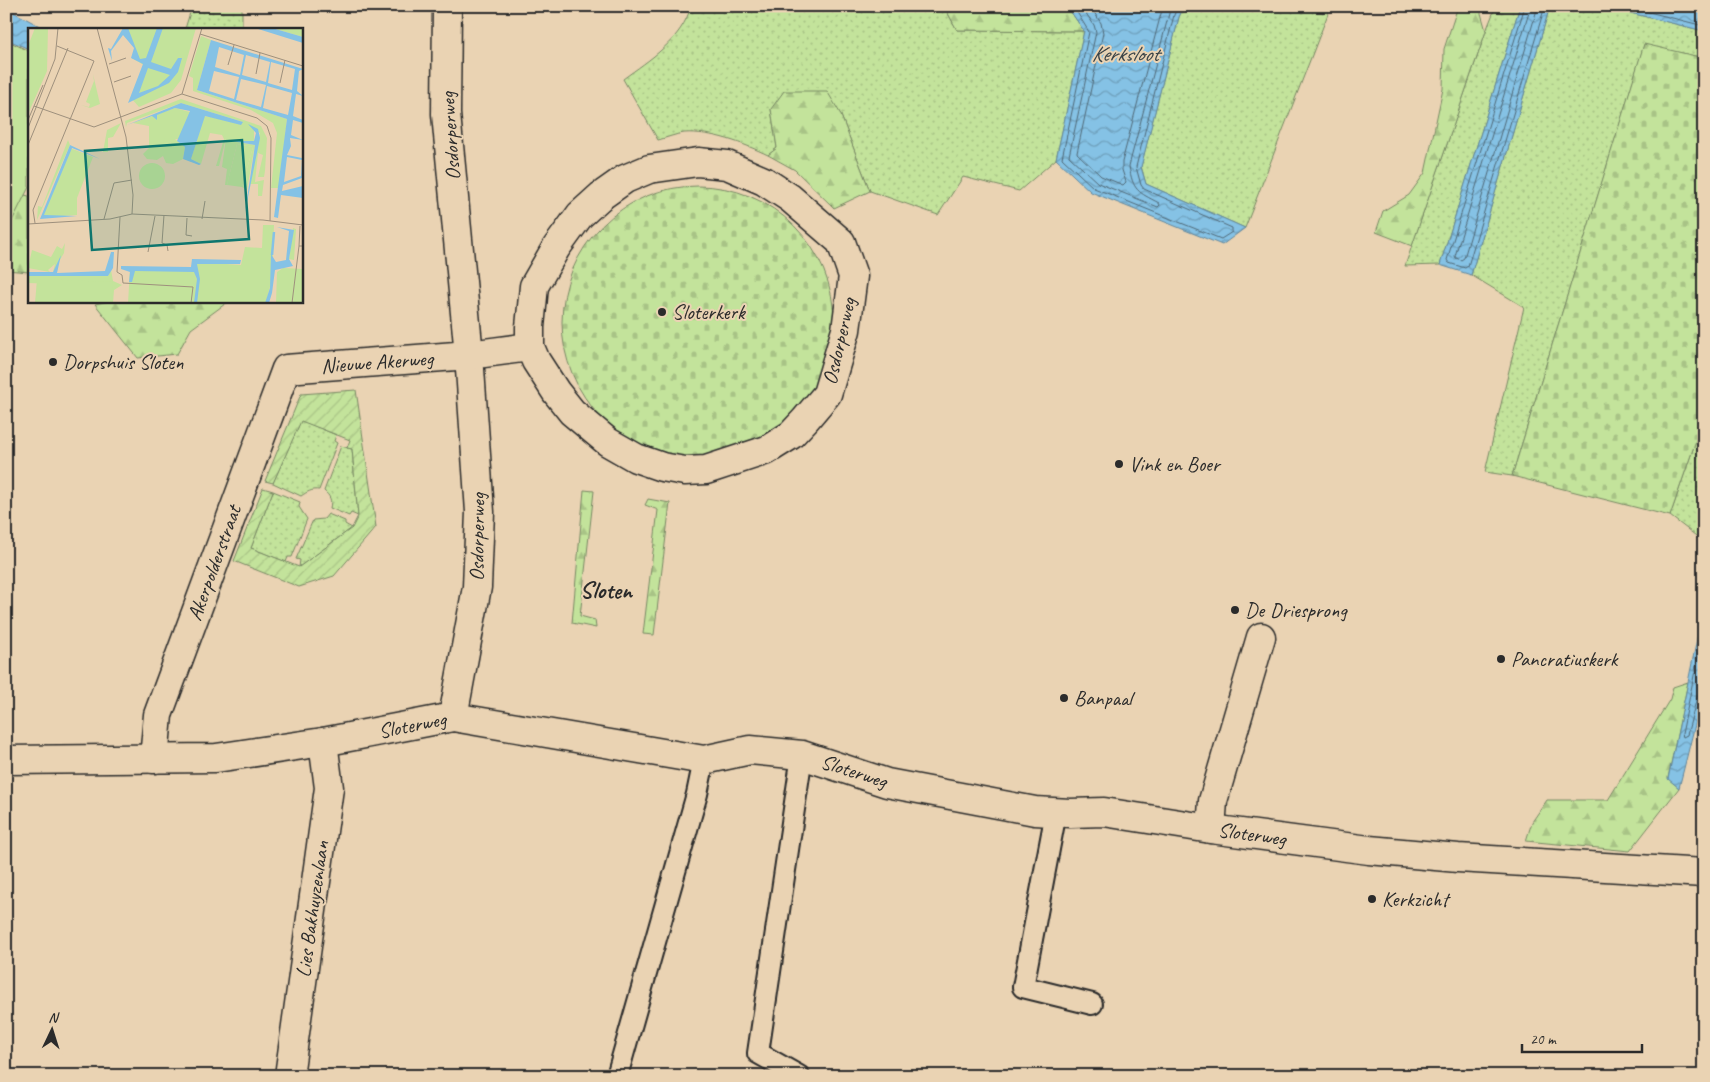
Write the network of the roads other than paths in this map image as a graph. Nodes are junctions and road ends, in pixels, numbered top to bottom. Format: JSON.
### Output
{"nodes":[{"id":1,"x":447,"y":6,"type":"edge"},
{"id":2,"x":530,"y":347,"type":"junction"},
{"id":3,"x":469,"y":355,"type":"junction"},
{"id":4,"x":286,"y":369,"type":"joint"},
{"id":5,"x":1261,"y":637,"type":"dead end"},
{"id":6,"x":453,"y":717,"type":"junction"},
{"id":7,"x":323,"y":742,"type":"junction"},
{"id":8,"x":802,"y":755,"type":"junction"},
{"id":9,"x":154,"y":759,"type":"junction"},
{"id":10,"x":6,"y":760,"type":"edge"},
{"id":11,"x":704,"y":760,"type":"junction"},
{"id":12,"x":1056,"y":812,"type":"junction"},
{"id":13,"x":1211,"y":829,"type":"junction"},
{"id":14,"x":1704,"y":873,"type":"edge"},
{"id":15,"x":1092,"y":1004,"type":"dead end"},
{"id":16,"x":289,"y":1076,"type":"edge"},
{"id":17,"x":617,"y":1076,"type":"edge"},
{"id":18,"x":799,"y":1076,"type":"edge"}],
"edges":[{"from":1,"to":3,"type":"street","name":"Osdorperweg"},
{"from":2,"to":2,"type":"street","name":"Osdorperweg"},
{"from":2,"to":3,"type":"street"},
{"from":3,"to":4,"type":"street","name":"Nieuwe Akerweg"},
{"from":3,"to":6,"type":"street","name":"Osdorperweg"},
{"from":4,"to":9,"type":"street","name":"Akerpolderstraat"},
{"from":5,"to":13,"type":"street"},
{"from":6,"to":7,"type":"street","name":"Sloterweg"},
{"from":6,"to":11,"type":"street","name":"Sloterweg"},
{"from":7,"to":9,"type":"street","name":"Sloterweg"},
{"from":7,"to":16,"type":"street","name":"Lies Bakhuyzenlaan"},
{"from":8,"to":11,"type":"street","name":"Sloterweg"},
{"from":8,"to":12,"type":"street","name":"Sloterweg"},
{"from":8,"to":18,"type":"lane"},
{"from":9,"to":10,"type":"street","name":"Sloterweg"},
{"from":11,"to":17,"type":"lane"},
{"from":12,"to":13,"type":"street","name":"Sloterweg"},
{"from":12,"to":15,"type":"lane"},
{"from":13,"to":14,"type":"street","name":"Sloterweg"}]}
